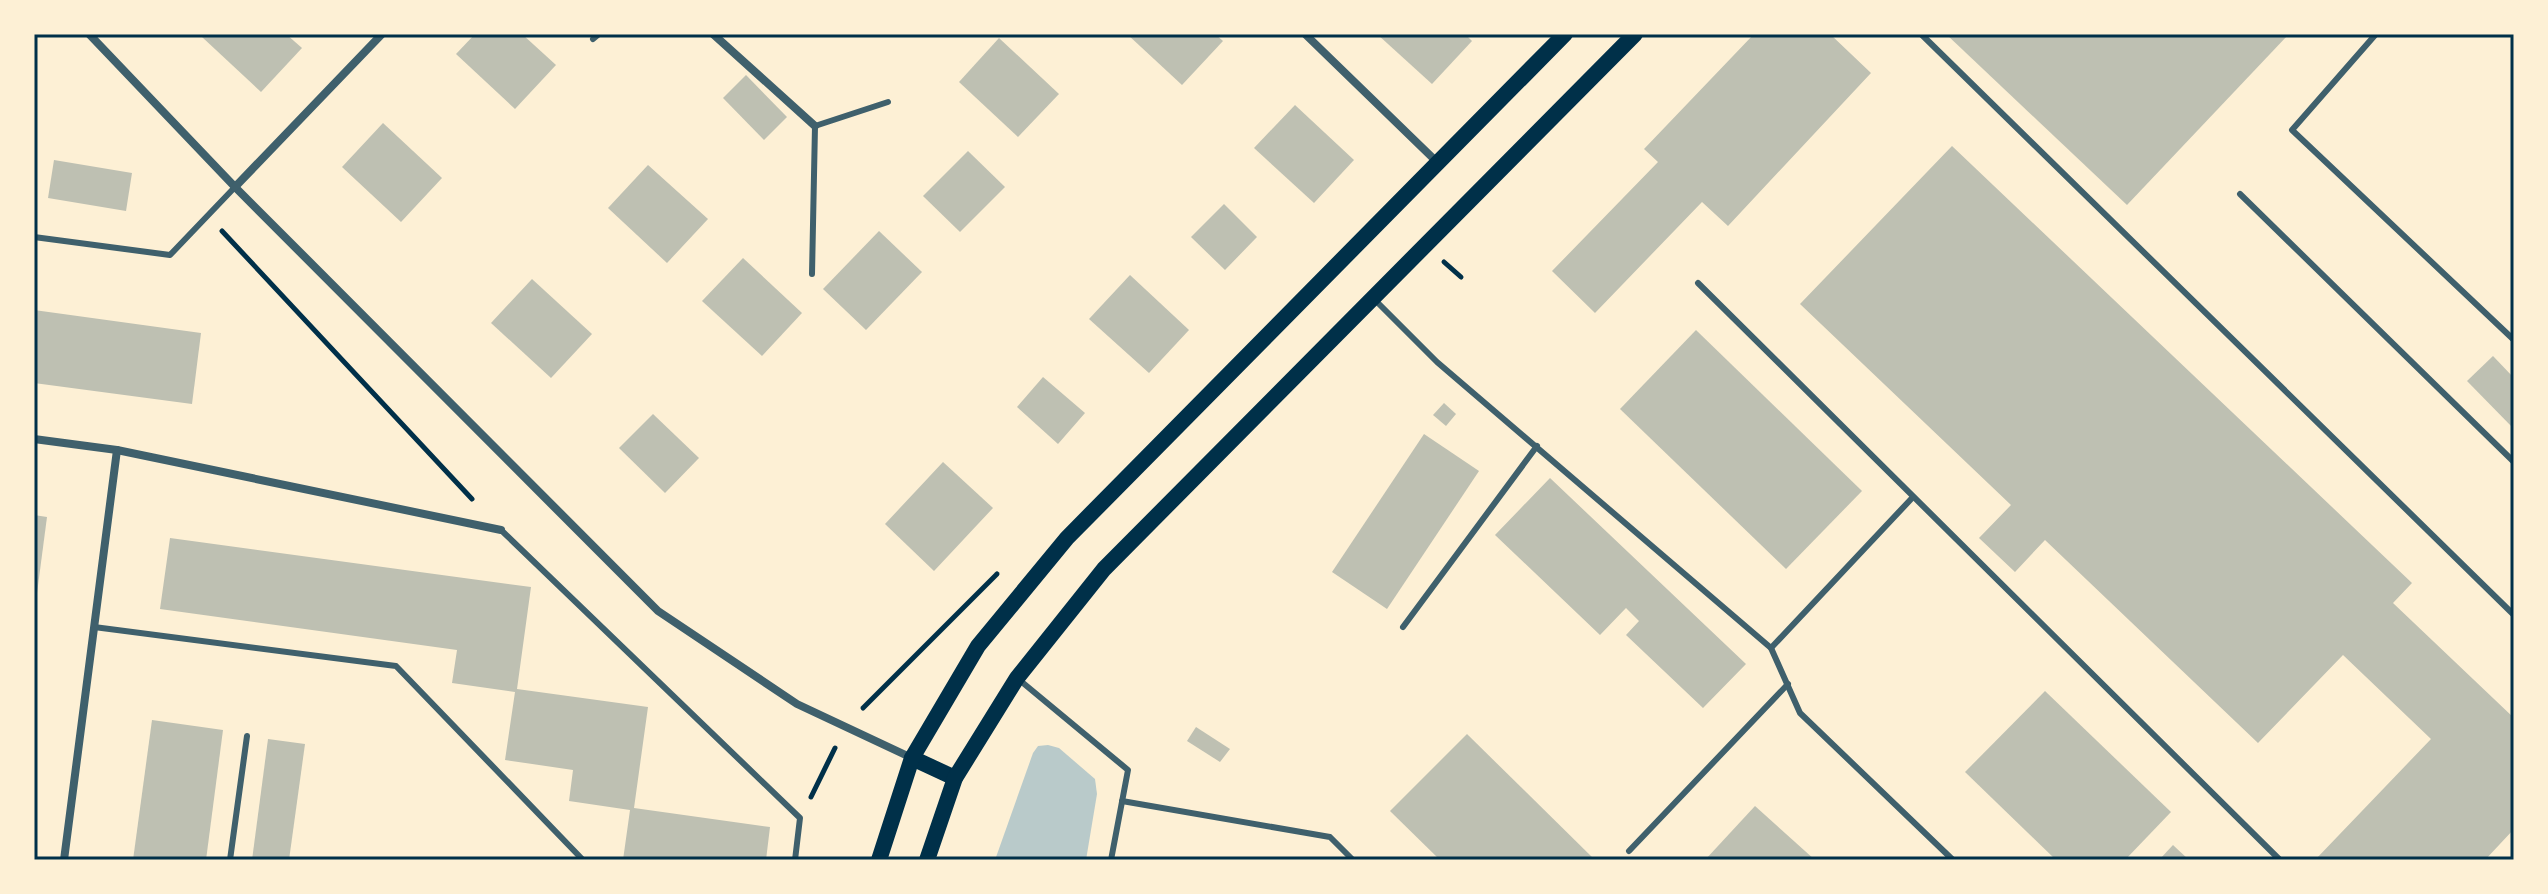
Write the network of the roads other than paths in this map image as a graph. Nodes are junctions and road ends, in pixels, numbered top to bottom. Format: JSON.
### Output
{"nodes":[{"id":1,"x":89,"y":34,"type":"edge"},
{"id":2,"x":382,"y":34,"type":"edge"},
{"id":3,"x":713,"y":34,"type":"edge"},
{"id":4,"x":1305,"y":34,"type":"edge"},
{"id":5,"x":1565,"y":34,"type":"edge"},
{"id":6,"x":1635,"y":34,"type":"edge"},
{"id":7,"x":1921,"y":34,"type":"edge"},
{"id":8,"x":2376,"y":34,"type":"edge"},
{"id":9,"x":888,"y":102,"type":"dead end"},
{"id":10,"x":815,"y":126,"type":"junction"},
{"id":11,"x":1438,"y":163,"type":"junction"},
{"id":12,"x":235,"y":187,"type":"junction"},
{"id":13,"x":2240,"y":194,"type":"dead end"},
{"id":14,"x":34,"y":237,"type":"edge"},
{"id":15,"x":812,"y":274,"type":"dead end"},
{"id":16,"x":1698,"y":283,"type":"dead end"},
{"id":17,"x":1372,"y":297,"type":"junction"},
{"id":18,"x":2514,"y":340,"type":"edge"},
{"id":19,"x":34,"y":439,"type":"edge"},
{"id":20,"x":1537,"y":446,"type":"junction"},
{"id":21,"x":117,"y":450,"type":"junction"},
{"id":22,"x":2514,"y":462,"type":"edge"},
{"id":23,"x":1913,"y":497,"type":"junction"},
{"id":24,"x":501,"y":530,"type":"joint"},
{"id":25,"x":2514,"y":615,"type":"edge"},
{"id":26,"x":94,"y":627,"type":"junction"},
{"id":27,"x":1403,"y":627,"type":"dead end"},
{"id":28,"x":1771,"y":648,"type":"junction"},
{"id":29,"x":1017,"y":678,"type":"junction"},
{"id":30,"x":1788,"y":684,"type":"junction"},
{"id":31,"x":247,"y":736,"type":"dead end"},
{"id":32,"x":912,"y":758,"type":"junction"},
{"id":33,"x":955,"y":778,"type":"junction"},
{"id":34,"x":1122,"y":801,"type":"junction"},
{"id":35,"x":1629,"y":851,"type":"dead end"},
{"id":36,"x":64,"y":860,"type":"edge"},
{"id":37,"x":230,"y":860,"type":"edge"},
{"id":38,"x":583,"y":860,"type":"edge"},
{"id":39,"x":795,"y":860,"type":"edge"},
{"id":40,"x":879,"y":860,"type":"edge"},
{"id":41,"x":927,"y":860,"type":"edge"},
{"id":42,"x":1111,"y":860,"type":"edge"},
{"id":43,"x":1353,"y":860,"type":"edge"},
{"id":44,"x":1953,"y":860,"type":"edge"},
{"id":45,"x":2280,"y":860,"type":"edge"}],
"edges":[{"from":1,"to":12,"type":"street"},
{"from":2,"to":12,"type":"street"},
{"from":3,"to":10,"type":"street"},
{"from":4,"to":11,"type":"street"},
{"from":5,"to":11,"type":"main road"},
{"from":6,"to":17,"type":"main road"},
{"from":7,"to":25,"type":"lane"},
{"from":8,"to":18,"type":"lane"},
{"from":9,"to":10,"type":"lane"},
{"from":10,"to":15,"type":"lane"},
{"from":11,"to":32,"type":"main road"},
{"from":12,"to":14,"type":"lane"},
{"from":12,"to":32,"type":"street"},
{"from":13,"to":22,"type":"lane"},
{"from":16,"to":23,"type":"lane"},
{"from":17,"to":20,"type":"lane"},
{"from":17,"to":29,"type":"main road"},
{"from":19,"to":21,"type":"street"},
{"from":20,"to":27,"type":"lane"},
{"from":20,"to":28,"type":"lane"},
{"from":21,"to":24,"type":"street"},
{"from":21,"to":26,"type":"street"},
{"from":23,"to":28,"type":"lane"},
{"from":23,"to":45,"type":"lane"},
{"from":24,"to":39,"type":"lane"},
{"from":26,"to":36,"type":"street"},
{"from":26,"to":38,"type":"lane"},
{"from":28,"to":30,"type":"lane"},
{"from":29,"to":33,"type":"main road"},
{"from":29,"to":34,"type":"lane"},
{"from":30,"to":35,"type":"lane"},
{"from":30,"to":44,"type":"lane"},
{"from":31,"to":37,"type":"lane"},
{"from":32,"to":33,"type":"main road"},
{"from":32,"to":40,"type":"main road"},
{"from":33,"to":41,"type":"main road"},
{"from":34,"to":42,"type":"lane"},
{"from":34,"to":43,"type":"lane"}]}
